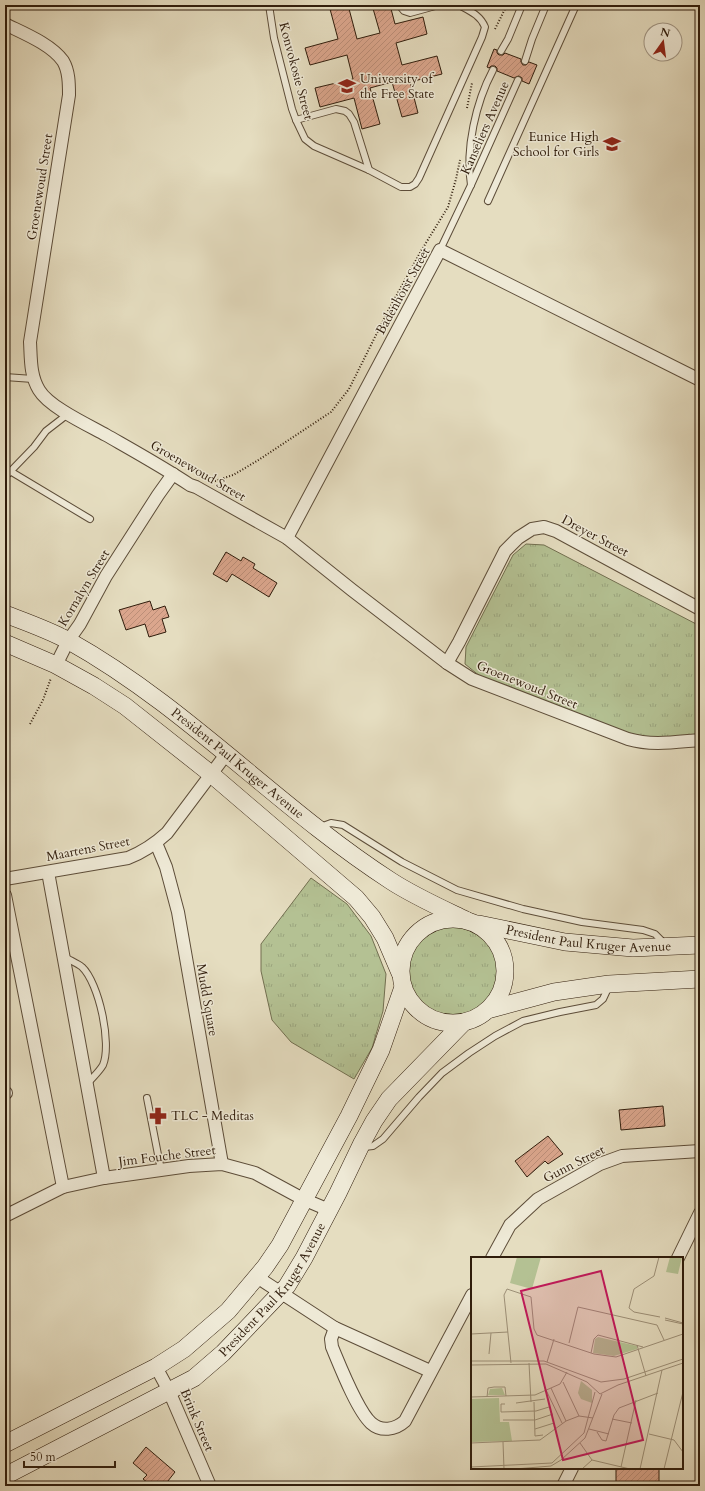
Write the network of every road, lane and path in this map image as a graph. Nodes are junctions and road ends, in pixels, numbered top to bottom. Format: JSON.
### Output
{"nodes":[{"id":1,"x":269,"y":5,"type":"edge"},
{"id":2,"x":399,"y":5,"type":"edge"},
{"id":3,"x":439,"y":5,"type":"edge"},
{"id":4,"x":459,"y":5,"type":"edge"},
{"id":5,"x":507,"y":5,"type":"edge"},
{"id":6,"x":522,"y":5,"type":"edge"},
{"id":7,"x":546,"y":5,"type":"edge"},
{"id":8,"x":576,"y":5,"type":"edge"},
{"id":9,"x":5,"y":24,"type":"edge"},
{"id":10,"x":492,"y":34,"type":"dead end"},
{"id":11,"x":501,"y":51,"type":"dead end"},
{"id":12,"x":525,"y":61,"type":"dead end"},
{"id":13,"x":493,"y":70,"type":"dead end"},
{"id":14,"x":518,"y":80,"type":"dead end"},
{"id":15,"x":473,"y":81,"type":"dead end"},
{"id":16,"x":467,"y":112,"type":"dead end"},
{"id":17,"x":296,"y":120,"type":"junction"},
{"id":18,"x":461,"y":154,"type":"dead end"},
{"id":19,"x":370,"y":170,"type":"junction"},
{"id":20,"x":471,"y":185,"type":"junction"},
{"id":21,"x":488,"y":201,"type":"dead end"},
{"id":22,"x":440,"y":250,"type":"junction"},
{"id":23,"x":5,"y":377,"type":"edge"},
{"id":24,"x":33,"y":379,"type":"junction"},
{"id":25,"x":700,"y":380,"type":"edge"},
{"id":26,"x":68,"y":414,"type":"junction"},
{"id":27,"x":10,"y":471,"type":"junction"},
{"id":28,"x":173,"y":474,"type":"junction"},
{"id":29,"x":5,"y":477,"type":"edge"},
{"id":30,"x":196,"y":487,"type":"junction"},
{"id":31,"x":90,"y":519,"type":"dead end"},
{"id":32,"x":287,"y":538,"type":"junction"},
{"id":33,"x":700,"y":609,"type":"edge"},
{"id":34,"x":5,"y":614,"type":"edge"},
{"id":35,"x":68,"y":641,"type":"junction"},
{"id":36,"x":459,"y":642,"type":"junction"},
{"id":37,"x":5,"y":643,"type":"edge"},
{"id":38,"x":447,"y":663,"type":"junction"},
{"id":39,"x":56,"y":665,"type":"junction"},
{"id":40,"x":460,"y":672,"type":"junction"},
{"id":41,"x":30,"y":724,"type":"dead end"},
{"id":42,"x":700,"y":740,"type":"edge"},
{"id":43,"x":227,"y":753,"type":"junction"},
{"id":44,"x":211,"y":774,"type":"junction"},
{"id":45,"x":316,"y":828,"type":"junction"},
{"id":46,"x":156,"y":842,"type":"junction"},
{"id":47,"x":48,"y":872,"type":"junction"},
{"id":48,"x":5,"y":879,"type":"edge"},
{"id":49,"x":5,"y":895,"type":"edge"},
{"id":50,"x":471,"y":922,"type":"junction"},
{"id":51,"x":700,"y":945,"type":"edge"},
{"id":52,"x":670,"y":947,"type":"junction"},
{"id":53,"x":63,"y":956,"type":"junction"},
{"id":54,"x":700,"y":979,"type":"edge"},
{"id":55,"x":402,"y":980,"type":"junction"},
{"id":56,"x":609,"y":984,"type":"junction"},
{"id":57,"x":491,"y":1008,"type":"junction"},
{"id":58,"x":464,"y":1022,"type":"junction"},
{"id":59,"x":86,"y":1084,"type":"junction"},
{"id":60,"x":147,"y":1098,"type":"dead end"},
{"id":61,"x":359,"y":1148,"type":"junction"},
{"id":62,"x":700,"y":1151,"type":"edge"},
{"id":63,"x":222,"y":1164,"type":"junction"},
{"id":64,"x":161,"y":1170,"type":"junction"},
{"id":65,"x":104,"y":1178,"type":"junction"},
{"id":66,"x":63,"y":1187,"type":"junction"},
{"id":67,"x":303,"y":1199,"type":"junction"},
{"id":68,"x":329,"y":1210,"type":"junction"},
{"id":69,"x":700,"y":1213,"type":"edge"},
{"id":70,"x":5,"y":1216,"type":"edge"},
{"id":71,"x":493,"y":1257,"type":"edge"},
{"id":72,"x":678,"y":1257,"type":"edge"},
{"id":73,"x":257,"y":1277,"type":"junction"},
{"id":74,"x":281,"y":1293,"type":"junction"},
{"id":75,"x":471,"y":1297,"type":"edge"},
{"id":76,"x":335,"y":1328,"type":"junction"},
{"id":77,"x":156,"y":1367,"type":"junction"},
{"id":78,"x":430,"y":1371,"type":"junction"},
{"id":79,"x":169,"y":1391,"type":"junction"},
{"id":80,"x":5,"y":1444,"type":"edge"},
{"id":81,"x":572,"y":1469,"type":"edge"},
{"id":82,"x":5,"y":1476,"type":"edge"},
{"id":83,"x":210,"y":1486,"type":"edge"},
{"id":84,"x":563,"y":1486,"type":"edge"}],
"edges":[{"from":1,"to":17,"type":"lane","name":"Konvokosie Street"},
{"from":2,"to":3,"type":"lane"},
{"from":4,"to":19,"type":"lane","name":"Konvokosie Street"},
{"from":5,"to":10,"type":"path"},
{"from":6,"to":11,"type":"lane"},
{"from":7,"to":12,"type":"lane"},
{"from":8,"to":21,"type":"lane"},
{"from":9,"to":24,"type":"street","name":"Groenewoud Street"},
{"from":13,"to":20,"type":"lane","name":"Kanseliers Avenue"},
{"from":14,"to":20,"type":"lane","name":"Kanseliers Avenue"},
{"from":15,"to":16,"type":"path"},
{"from":17,"to":19,"type":"lane","name":"Konvokosie Street"},
{"from":17,"to":19,"type":"lane"},
{"from":18,"to":30,"type":"path"},
{"from":20,"to":22,"type":"lane","name":"Kanseliers Avenue"},
{"from":22,"to":25,"type":"street","name":"Badenhorst Street"},
{"from":22,"to":32,"type":"street","name":"Badenhorst Street"},
{"from":23,"to":24,"type":"lane"},
{"from":24,"to":26,"type":"street","name":"Groenewoud Street"},
{"from":26,"to":27,"type":"lane"},
{"from":26,"to":28,"type":"street","name":"Groenewoud Street"},
{"from":27,"to":29,"type":"lane"},
{"from":27,"to":31,"type":"lane"},
{"from":28,"to":30,"type":"street","name":"Groenewoud Street"},
{"from":28,"to":35,"type":"street","name":"Kornalyn Street"},
{"from":30,"to":32,"type":"street","name":"Groenewoud Street"},
{"from":32,"to":38,"type":"street","name":"Groenewoud Street"},
{"from":33,"to":36,"type":"street","name":"Dreyer Street"},
{"from":34,"to":35,"type":"street","name":"President Paul Kruger Avenue"},
{"from":35,"to":39,"type":"street","name":"Kornalyn Street"},
{"from":35,"to":43,"type":"street","name":"President Paul Kruger Avenue"},
{"from":36,"to":38,"type":"street","name":"Dreyer Street"},
{"from":36,"to":40,"type":"street","name":"Dreyer Street"},
{"from":37,"to":39,"type":"street","name":"President Paul Kruger Avenue"},
{"from":38,"to":40,"type":"street","name":"Groenewoud Street"},
{"from":39,"to":41,"type":"path"},
{"from":39,"to":44,"type":"street","name":"President Paul Kruger Avenue"},
{"from":40,"to":42,"type":"street","name":"Groenewoud Street"},
{"from":43,"to":44,"type":"street","name":"Maartens Street"},
{"from":43,"to":45,"type":"street","name":"President Paul Kruger Avenue"},
{"from":44,"to":46,"type":"street","name":"Maartens Street"},
{"from":44,"to":55,"type":"street","name":"President Paul Kruger Avenue"},
{"from":45,"to":50,"type":"street","name":"President Paul Kruger Avenue"},
{"from":45,"to":52,"type":"lane"},
{"from":46,"to":47,"type":"street","name":"Maartens Street"},
{"from":46,"to":63,"type":"street","name":"Mudd Square"},
{"from":47,"to":48,"type":"street","name":"Maartens Street"},
{"from":47,"to":53,"type":"street"},
{"from":49,"to":66,"type":"street"},
{"from":50,"to":52,"type":"street","name":"President Paul Kruger Avenue"},
{"from":50,"to":55,"type":"street"},
{"from":50,"to":57,"type":"street"},
{"from":51,"to":52,"type":"street","name":"President Paul Kruger Avenue"},
{"from":53,"to":59,"type":"street"},
{"from":53,"to":59,"type":"lane"},
{"from":54,"to":56,"type":"street"},
{"from":55,"to":58,"type":"street"},
{"from":55,"to":67,"type":"street","name":"President Paul Kruger Avenue"},
{"from":56,"to":57,"type":"street"},
{"from":56,"to":61,"type":"lane"},
{"from":57,"to":58,"type":"street"},
{"from":58,"to":61,"type":"street","name":"President Paul Kruger Avenue"},
{"from":59,"to":65,"type":"street"},
{"from":60,"to":64,"type":"lane"},
{"from":61,"to":68,"type":"street","name":"President Paul Kruger Avenue"},
{"from":62,"to":71,"type":"street","name":"Gunn Street"},
{"from":63,"to":64,"type":"street","name":"Jim Fouche Street"},
{"from":63,"to":67,"type":"street","name":"Jim Fouche Street"},
{"from":64,"to":65,"type":"street","name":"Jim Fouche Street"},
{"from":65,"to":66,"type":"street","name":"Jim Fouche Street"},
{"from":66,"to":70,"type":"street","name":"Jim Fouche Street"},
{"from":67,"to":68,"type":"street","name":"Jim Fouche Street"},
{"from":67,"to":73,"type":"street","name":"President Paul Kruger Avenue"},
{"from":68,"to":74,"type":"street","name":"President Paul Kruger Avenue"},
{"from":69,"to":72,"type":"street"},
{"from":73,"to":74,"type":"street"},
{"from":73,"to":77,"type":"street","name":"President Paul Kruger Avenue"},
{"from":74,"to":76,"type":"street"},
{"from":74,"to":79,"type":"street","name":"President Paul Kruger Avenue"},
{"from":75,"to":78,"type":"street"},
{"from":76,"to":78,"type":"street"},
{"from":76,"to":78,"type":"street"},
{"from":77,"to":79,"type":"street","name":"Brink Street"},
{"from":77,"to":80,"type":"street","name":"President Paul Kruger Avenue"},
{"from":79,"to":82,"type":"street","name":"President Paul Kruger Avenue"},
{"from":79,"to":83,"type":"street","name":"Brink Street"},
{"from":81,"to":84,"type":"street"}]}
